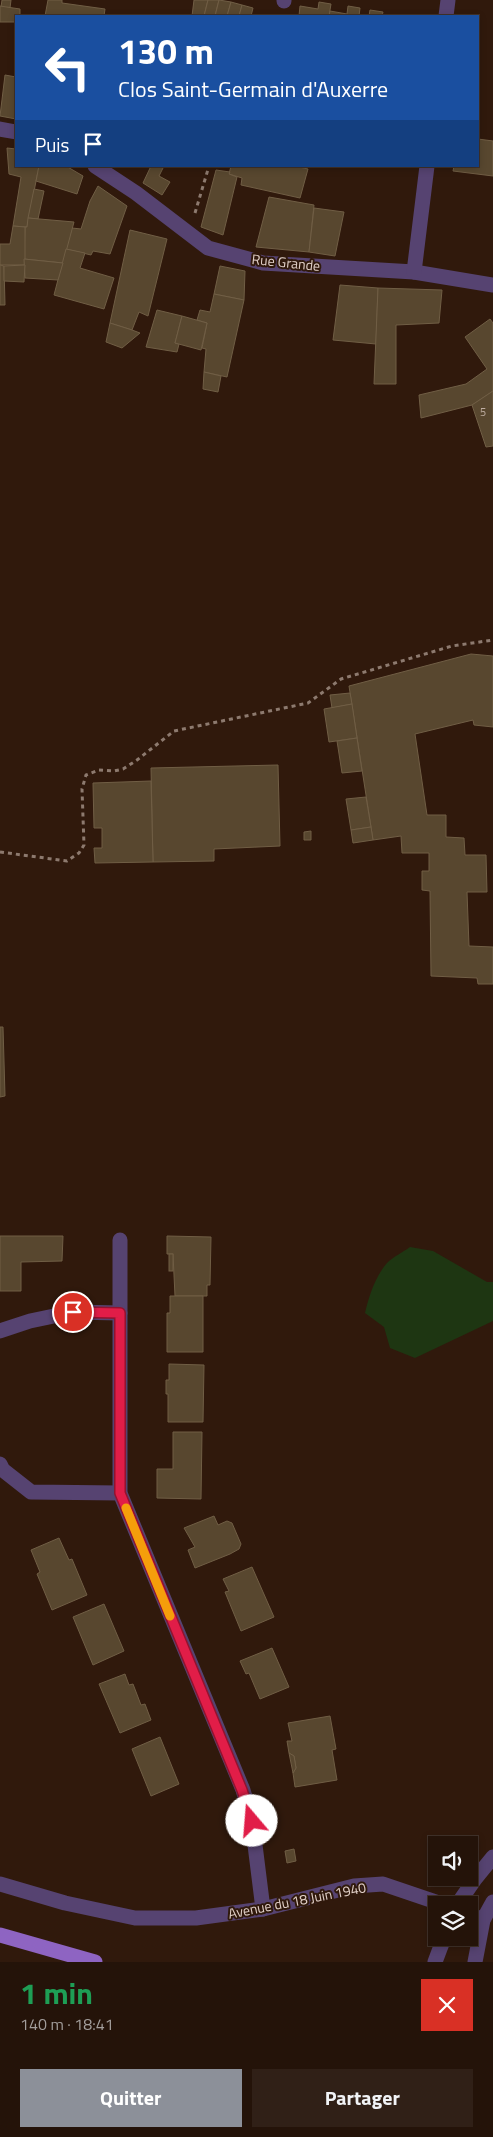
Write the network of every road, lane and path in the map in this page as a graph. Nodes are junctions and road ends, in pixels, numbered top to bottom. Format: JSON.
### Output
{"nodes":[{"id":1,"x":448,"y":0,"type":"edge"},
{"id":2,"x":446,"y":15,"type":"edge"},
{"id":3,"x":0,"y":130,"type":"edge"},
{"id":4,"x":15,"y":132,"type":"edge"},
{"id":5,"x":97,"y":167,"type":"edge"},
{"id":6,"x":208,"y":167,"type":"edge"},
{"id":7,"x":427,"y":167,"type":"edge"},
{"id":8,"x":189,"y":232,"type":"junction"},
{"id":9,"x":414,"y":272,"type":"junction"},
{"id":10,"x":493,"y":285,"type":"edge"},
{"id":11,"x":493,"y":640,"type":"edge"},
{"id":12,"x":0,"y":852,"type":"edge"},
{"id":13,"x":120,"y":1240,"type":"dead end"},
{"id":14,"x":120,"y":1313,"type":"junction"},
{"id":15,"x":0,"y":1331,"type":"edge"},
{"id":16,"x":0,"y":1464,"type":"edge"},
{"id":17,"x":120,"y":1493,"type":"junction"},
{"id":18,"x":493,"y":1858,"type":"edge"},
{"id":19,"x":0,"y":1884,"type":"edge"},
{"id":20,"x":463,"y":1896,"type":"edge"},
{"id":21,"x":428,"y":1899,"type":"edge"},
{"id":22,"x":493,"y":1902,"type":"edge"},
{"id":23,"x":263,"y":1910,"type":"junction"},
{"id":24,"x":478,"y":1915,"type":"edge"},
{"id":25,"x":0,"y":1935,"type":"edge"},
{"id":26,"x":441,"y":1946,"type":"edge"},
{"id":27,"x":475,"y":1946,"type":"edge"},
{"id":28,"x":95,"y":1962,"type":"edge"},
{"id":29,"x":435,"y":1962,"type":"edge"},
{"id":30,"x":475,"y":1962,"type":"edge"}],
"edges":[{"from":1,"to":2,"type":"street"},
{"from":3,"to":4,"type":"street"},
{"from":5,"to":8,"type":"street","name":"Rue Grande"},
{"from":6,"to":8,"type":"path"},
{"from":7,"to":9,"type":"street"},
{"from":8,"to":9,"type":"street","name":"Rue Grande"},
{"from":9,"to":10,"type":"street","name":"Rue Grande"},
{"from":11,"to":12,"type":"path"},
{"from":13,"to":14,"type":"street"},
{"from":14,"to":15,"type":"street"},
{"from":14,"to":17,"type":"street"},
{"from":16,"to":17,"type":"street"},
{"from":17,"to":23,"type":"street"},
{"from":18,"to":20,"type":"street"},
{"from":19,"to":23,"type":"street","name":"Avenue du 18 Juin 1940"},
{"from":21,"to":23,"type":"street","name":"Avenue du 18 Juin 1940"},
{"from":22,"to":24,"type":"street"},
{"from":25,"to":28,"type":"main road"},
{"from":26,"to":29,"type":"street"},
{"from":27,"to":30,"type":"street"}]}
